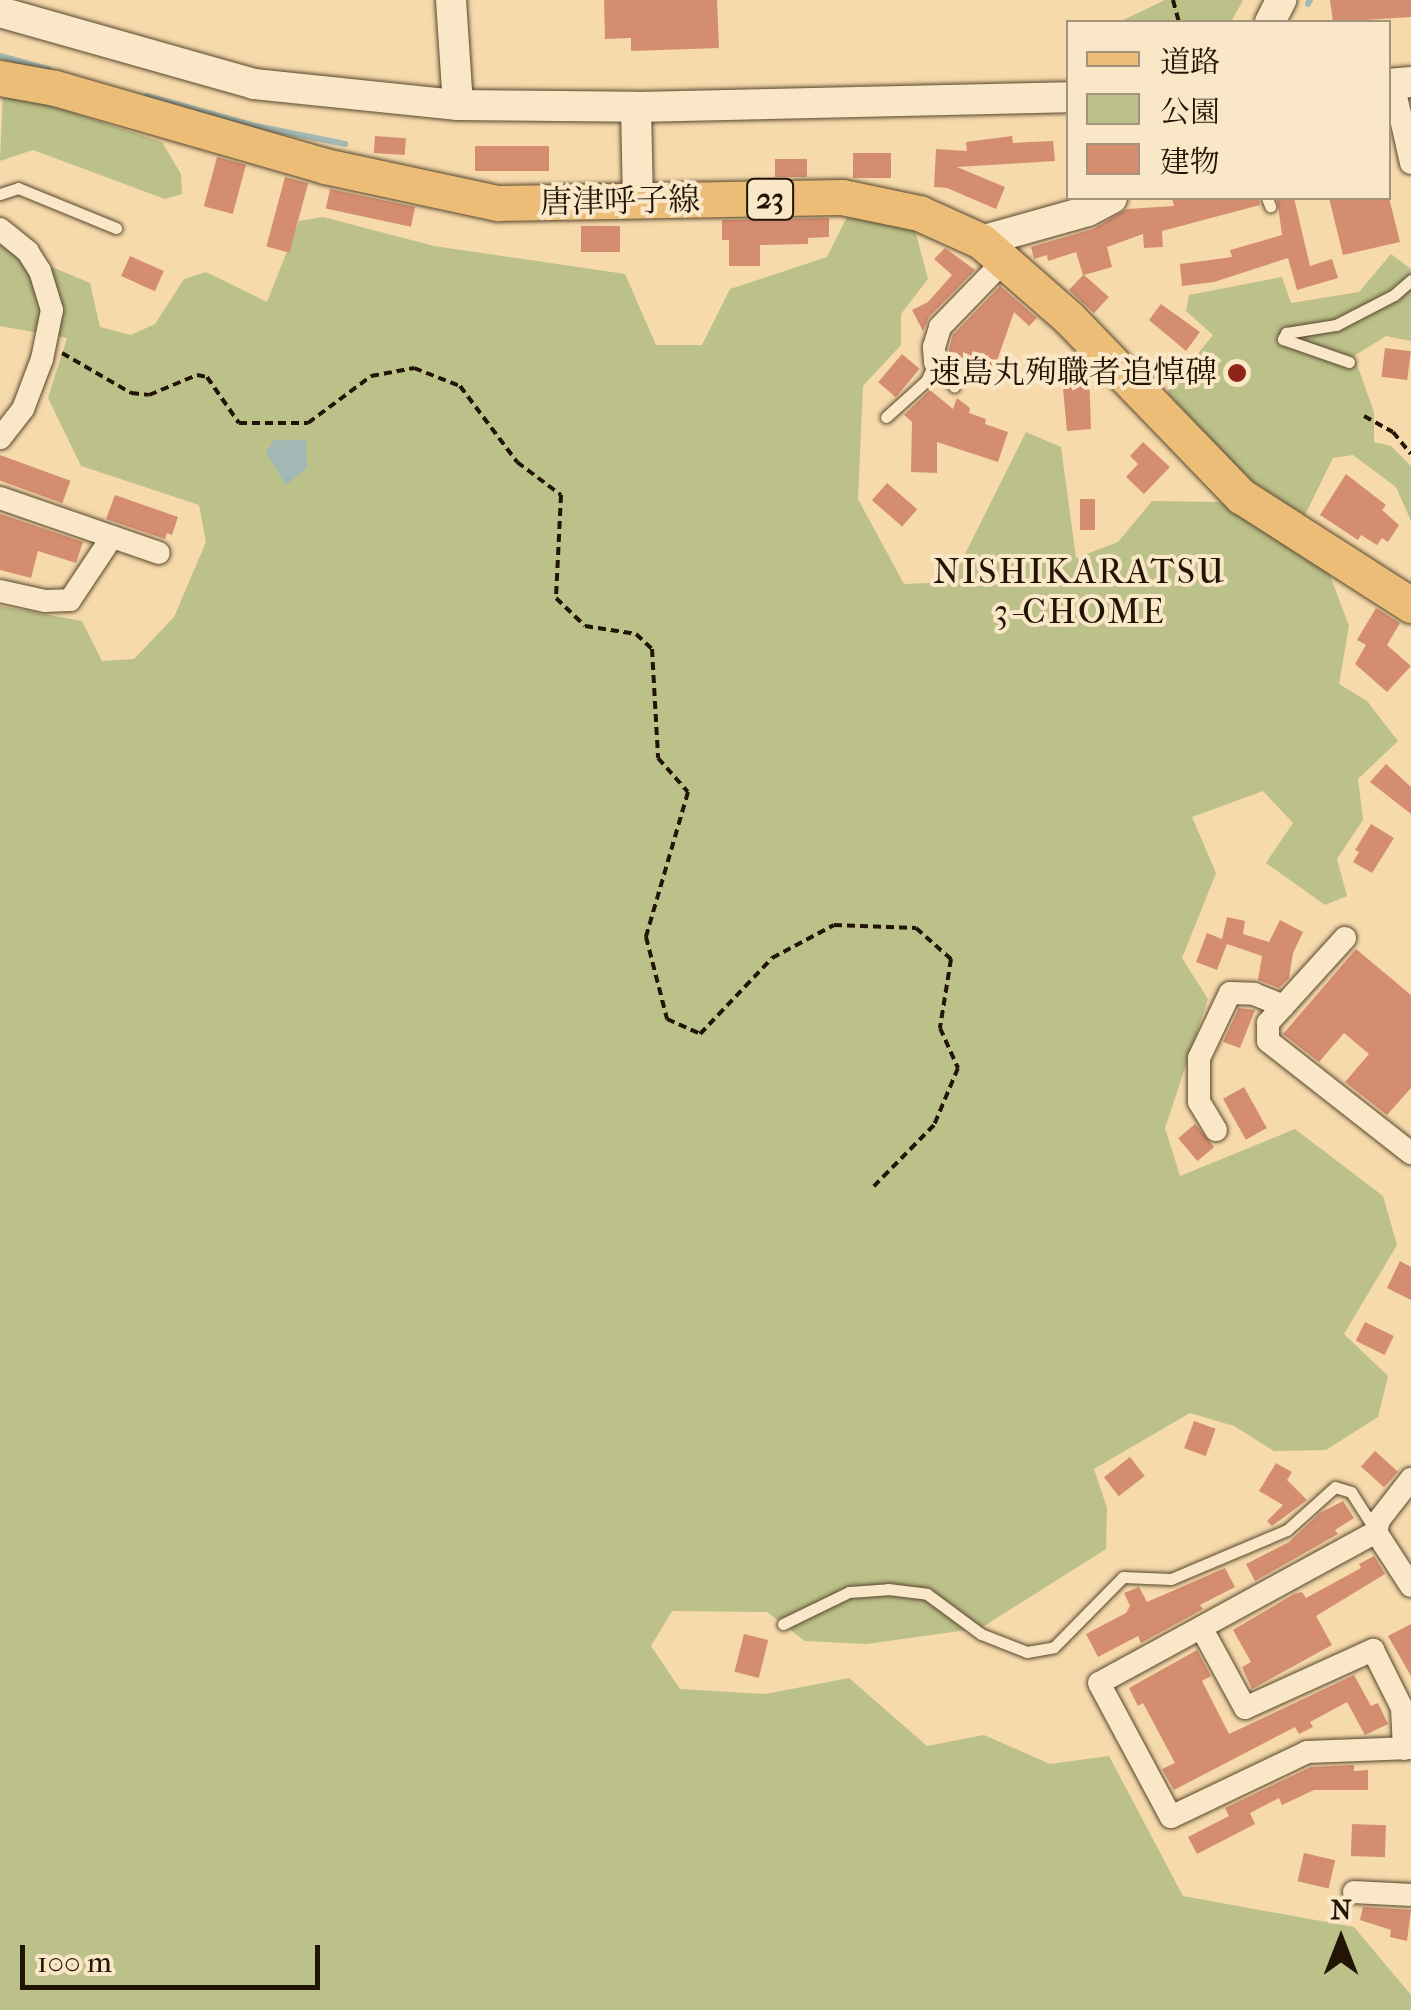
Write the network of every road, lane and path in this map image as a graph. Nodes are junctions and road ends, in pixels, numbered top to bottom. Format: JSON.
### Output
{"nodes":[{"id":1,"x":452,"y":0,"type":"edge"},
{"id":2,"x":0,"y":12,"type":"edge"},
{"id":3,"x":0,"y":78,"type":"edge"},
{"id":4,"x":1398,"y":83,"type":"edge"},
{"id":5,"x":1066,"y":97,"type":"edge"},
{"id":6,"x":458,"y":105,"type":"junction"},
{"id":7,"x":636,"y":107,"type":"junction"},
{"id":8,"x":1411,"y":163,"type":"edge"},
{"id":9,"x":0,"y":194,"type":"edge"},
{"id":10,"x":1108,"y":200,"type":"edge"},
{"id":11,"x":638,"y":202,"type":"junction"},
{"id":12,"x":116,"y":228,"type":"dead end"},
{"id":13,"x":0,"y":229,"type":"edge"},
{"id":14,"x":993,"y":251,"type":"junction"},
{"id":15,"x":1411,"y":280,"type":"edge"},
{"id":16,"x":45,"y":344,"type":"junction"},
{"id":17,"x":935,"y":362,"type":"junction"},
{"id":18,"x":1348,"y":362,"type":"dead end"},
{"id":19,"x":954,"y":386,"type":"dead end"},
{"id":20,"x":1364,"y":416,"type":"dead end"},
{"id":21,"x":886,"y":417,"type":"dead end"},
{"id":22,"x":0,"y":438,"type":"edge"},
{"id":23,"x":1411,"y":454,"type":"edge"},
{"id":24,"x":0,"y":498,"type":"edge"},
{"id":25,"x":112,"y":537,"type":"junction"},
{"id":26,"x":158,"y":553,"type":"dead end"},
{"id":27,"x":0,"y":591,"type":"edge"},
{"id":28,"x":1411,"y":605,"type":"edge"},
{"id":29,"x":1345,"y":938,"type":"dead end"},
{"id":30,"x":1284,"y":1006,"type":"junction"},
{"id":31,"x":1216,"y":1130,"type":"dead end"},
{"id":32,"x":1411,"y":1153,"type":"edge"},
{"id":33,"x":874,"y":1186,"type":"dead end"},
{"id":34,"x":1411,"y":1479,"type":"edge"},
{"id":35,"x":1376,"y":1532,"type":"junction"},
{"id":36,"x":1411,"y":1586,"type":"edge"},
{"id":37,"x":783,"y":1624,"type":"dead end"},
{"id":38,"x":1202,"y":1628,"type":"junction"},
{"id":39,"x":1408,"y":1748,"type":"edge"},
{"id":40,"x":1354,"y":1892,"type":"dead end"},
{"id":41,"x":1411,"y":1895,"type":"edge"}],
"edges":[{"from":1,"to":6,"type":"street"},
{"from":2,"to":6,"type":"street"},
{"from":3,"to":11,"type":"main road","name":"唐津呼子線","number":"23"},
{"from":4,"to":8,"type":"street"},
{"from":5,"to":7,"type":"street"},
{"from":6,"to":7,"type":"street"},
{"from":7,"to":11,"type":"street"},
{"from":9,"to":12,"type":"lane"},
{"from":10,"to":14,"type":"street"},
{"from":11,"to":14,"type":"main road","name":"唐津呼子線","number":"23"},
{"from":13,"to":16,"type":"street"},
{"from":14,"to":17,"type":"street"},
{"from":14,"to":28,"type":"main road","name":"唐津呼子線","number":"23"},
{"from":15,"to":18,"type":"lane"},
{"from":16,"to":22,"type":"street"},
{"from":16,"to":33,"type":"path"},
{"from":17,"to":19,"type":"lane"},
{"from":17,"to":21,"type":"lane"},
{"from":20,"to":23,"type":"path"},
{"from":24,"to":25,"type":"street"},
{"from":25,"to":26,"type":"street"},
{"from":25,"to":27,"type":"street"},
{"from":29,"to":30,"type":"street"},
{"from":30,"to":31,"type":"street"},
{"from":30,"to":32,"type":"street"},
{"from":34,"to":35,"type":"street"},
{"from":35,"to":36,"type":"street"},
{"from":35,"to":37,"type":"lane"},
{"from":35,"to":38,"type":"street"},
{"from":38,"to":39,"type":"street"},
{"from":38,"to":39,"type":"street"},
{"from":40,"to":41,"type":"street"}]}
